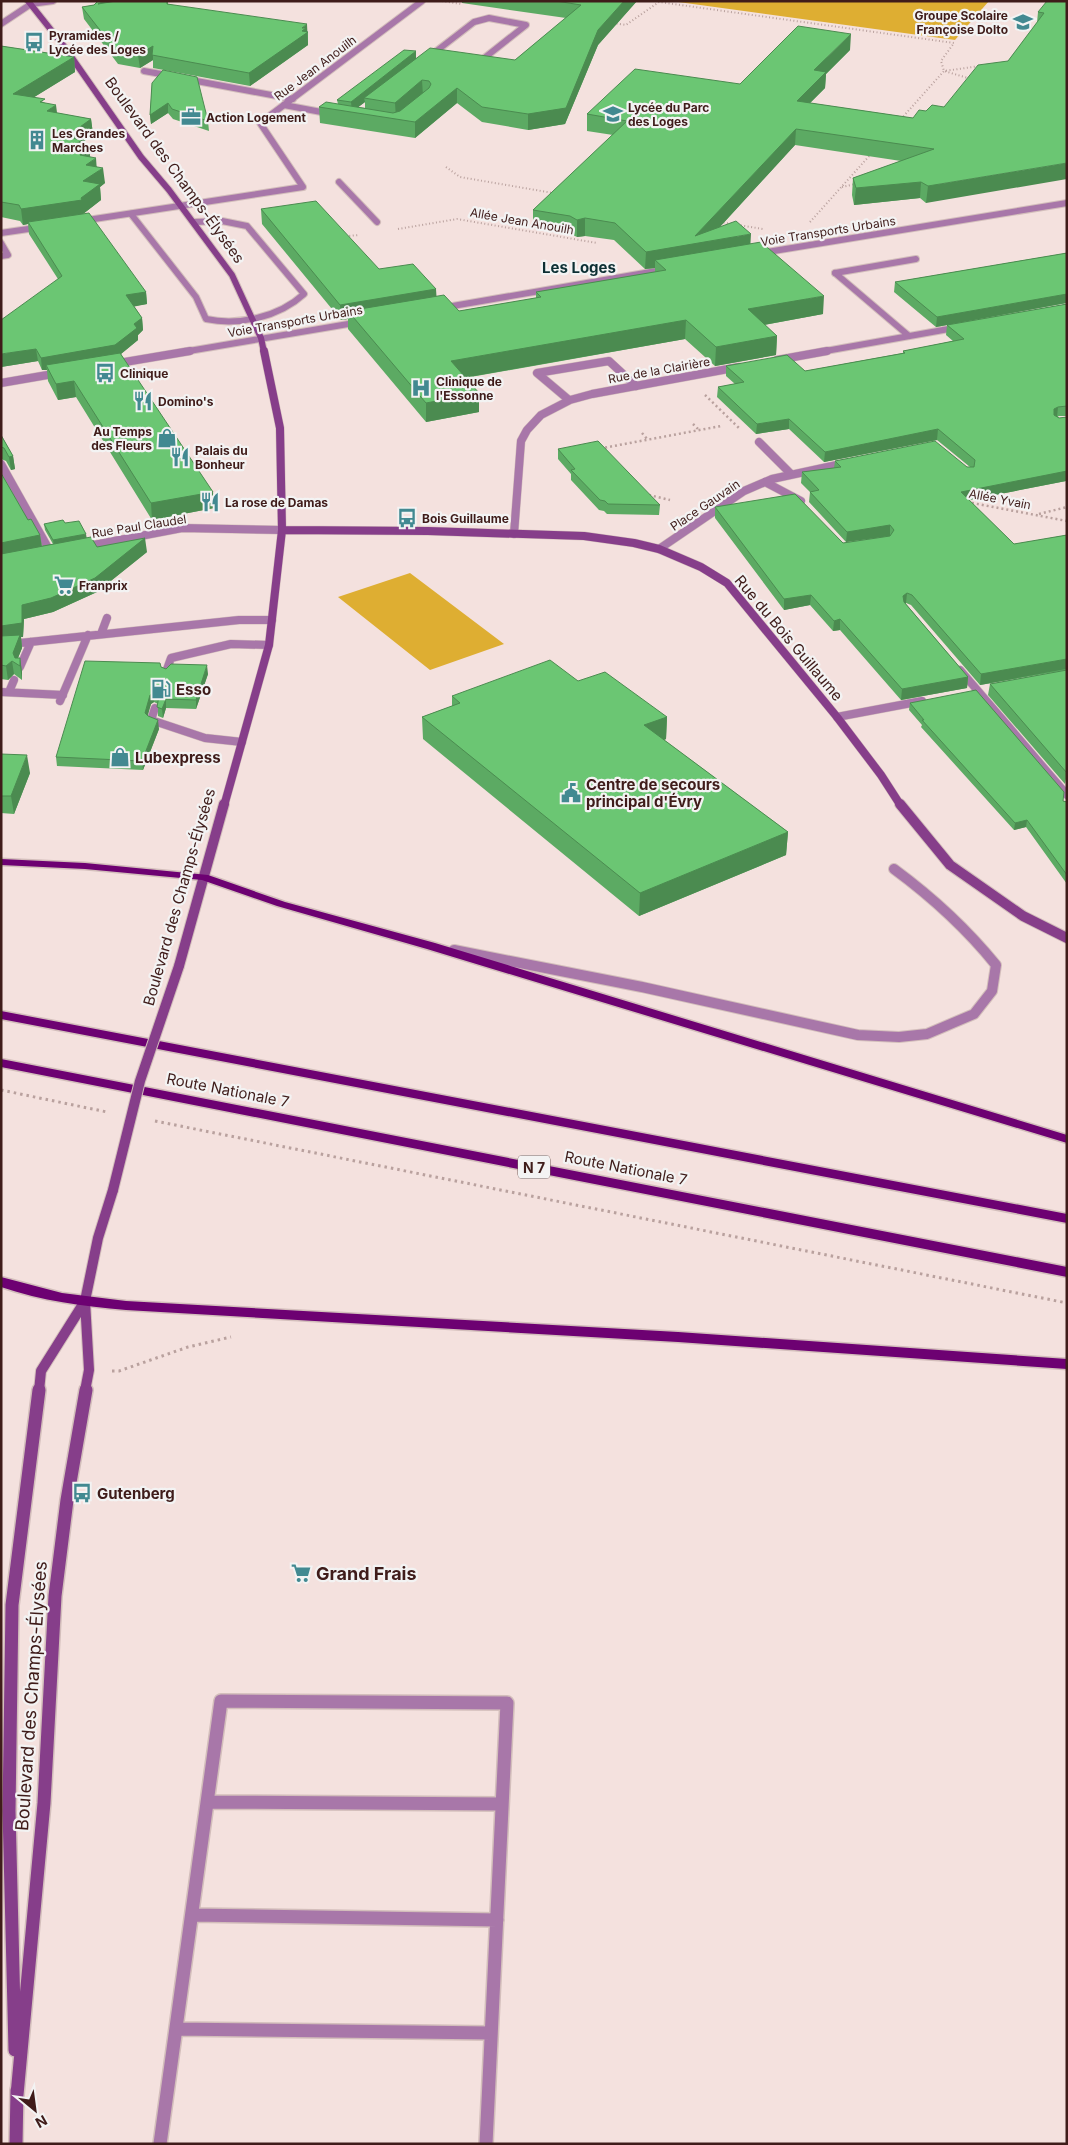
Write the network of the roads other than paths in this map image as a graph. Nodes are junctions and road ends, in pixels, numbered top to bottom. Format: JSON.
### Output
{"nodes":[{"id":1,"x":53,"y":1,"type":"edge"},
{"id":2,"x":422,"y":1,"type":"edge"},
{"id":3,"x":30,"y":2,"type":"edge"},
{"id":4,"x":1,"y":24,"type":"edge"},
{"id":5,"x":421,"y":64,"type":"edge"},
{"id":6,"x":474,"y":66,"type":"edge"},
{"id":7,"x":144,"y":71,"type":"edge"},
{"id":8,"x":293,"y":99,"type":"junction"},
{"id":9,"x":284,"y":106,"type":"junction"},
{"id":10,"x":336,"y":114,"type":"dead end"},
{"id":11,"x":339,"y":182,"type":"dead end"},
{"id":12,"x":1067,"y":203,"type":"edge"},
{"id":13,"x":181,"y":206,"type":"junction"},
{"id":14,"x":131,"y":214,"type":"junction"},
{"id":15,"x":75,"y":222,"type":"edge"},
{"id":16,"x":194,"y":222,"type":"junction"},
{"id":17,"x":377,"y":222,"type":"dead end"},
{"id":18,"x":48,"y":226,"type":"edge"},
{"id":19,"x":1,"y":233,"type":"edge"},
{"id":20,"x":1,"y":244,"type":"edge"},
{"id":21,"x":753,"y":255,"type":"edge"},
{"id":22,"x":1,"y":256,"type":"edge"},
{"id":23,"x":916,"y":259,"type":"dead end"},
{"id":24,"x":674,"y":268,"type":"edge"},
{"id":25,"x":429,"y":310,"type":"edge"},
{"id":26,"x":252,"y":319,"type":"junction"},
{"id":27,"x":370,"y":320,"type":"edge"},
{"id":28,"x":965,"y":326,"type":"edge"},
{"id":29,"x":909,"y":336,"type":"junction"},
{"id":30,"x":261,"y":338,"type":"junction"},
{"id":31,"x":772,"y":361,"type":"edge"},
{"id":32,"x":105,"y":365,"type":"edge"},
{"id":33,"x":743,"y":366,"type":"edge"},
{"id":34,"x":67,"y":372,"type":"edge"},
{"id":35,"x":1,"y":383,"type":"edge"},
{"id":36,"x":636,"y":386,"type":"junction"},
{"id":37,"x":569,"y":400,"type":"junction"},
{"id":38,"x":759,"y":442,"type":"road end"},
{"id":39,"x":850,"y":462,"type":"edge"},
{"id":40,"x":1,"y":464,"type":"edge"},
{"id":41,"x":791,"y":474,"type":"junction"},
{"id":42,"x":765,"y":482,"type":"junction"},
{"id":43,"x":808,"y":508,"type":"edge"},
{"id":44,"x":282,"y":530,"type":"junction"},
{"id":45,"x":514,"y":534,"type":"junction"},
{"id":46,"x":70,"y":549,"type":"edge"},
{"id":47,"x":659,"y":549,"type":"junction"},
{"id":48,"x":60,"y":551,"type":"edge"},
{"id":49,"x":107,"y":618,"type":"dead end"},
{"id":50,"x":272,"y":620,"type":"junction"},
{"id":51,"x":101,"y":634,"type":"junction"},
{"id":52,"x":88,"y":635,"type":"junction"},
{"id":53,"x":31,"y":642,"type":"junction"},
{"id":54,"x":1,"y":645,"type":"edge"},
{"id":55,"x":269,"y":645,"type":"junction"},
{"id":56,"x":952,"y":661,"type":"edge"},
{"id":57,"x":20,"y":667,"type":"edge"},
{"id":58,"x":166,"y":672,"type":"edge"},
{"id":59,"x":14,"y":680,"type":"edge"},
{"id":60,"x":988,"y":688,"type":"edge"},
{"id":61,"x":978,"y":690,"type":"junction"},
{"id":62,"x":5,"y":692,"type":"edge"},
{"id":63,"x":969,"y":692,"type":"edge"},
{"id":64,"x":931,"y":699,"type":"edge"},
{"id":65,"x":155,"y":708,"type":"edge"},
{"id":66,"x":836,"y":716,"type":"junction"},
{"id":67,"x":242,"y":742,"type":"junction"},
{"id":68,"x":1067,"y":794,"type":"edge"},
{"id":69,"x":1,"y":862,"type":"edge"},
{"id":70,"x":894,"y":869,"type":"dead end"},
{"id":71,"x":204,"y":877,"type":"junction"},
{"id":72,"x":1067,"y":938,"type":"edge"},
{"id":73,"x":431,"y":946,"type":"junction"},
{"id":74,"x":1,"y":1015,"type":"edge"},
{"id":75,"x":1,"y":1063,"type":"edge"},
{"id":76,"x":1067,"y":1139,"type":"edge"},
{"id":77,"x":1067,"y":1219,"type":"edge"},
{"id":78,"x":1067,"y":1272,"type":"edge"},
{"id":79,"x":1,"y":1282,"type":"edge"},
{"id":80,"x":85,"y":1301,"type":"junction"},
{"id":81,"x":1067,"y":1364,"type":"edge"},
{"id":82,"x":207,"y":1802,"type":"junction"},
{"id":83,"x":502,"y":1804,"type":"junction"},
{"id":84,"x":192,"y":1915,"type":"junction"},
{"id":85,"x":497,"y":1920,"type":"junction"},
{"id":86,"x":176,"y":2029,"type":"junction"},
{"id":87,"x":491,"y":2033,"type":"junction"},
{"id":88,"x":17,"y":2095,"type":"junction"},
{"id":89,"x":16,"y":2144,"type":"edge"},
{"id":90,"x":160,"y":2144,"type":"edge"},
{"id":91,"x":486,"y":2144,"type":"edge"}],
"edges":[{"from":1,"to":3,"type":"street"},
{"from":2,"to":8,"type":"street","name":"Rue Jean Anouilh"},
{"from":3,"to":4,"type":"street"},
{"from":3,"to":13,"type":"main road","name":"Boulevard des Champs-Élysées"},
{"from":5,"to":6,"type":"street"},
{"from":7,"to":8,"type":"street"},
{"from":8,"to":9,"type":"street","name":"Rue Jean Anouilh"},
{"from":9,"to":10,"type":"street"},
{"from":9,"to":13,"type":"street","name":"Rue Jean Anouilh"},
{"from":11,"to":17,"type":"street"},
{"from":12,"to":21,"type":"street","name":"Voie Transports Urbains"},
{"from":13,"to":14,"type":"street"},
{"from":13,"to":16,"type":"main road","name":"Boulevard des Champs-Élysées"},
{"from":14,"to":15,"type":"street"},
{"from":14,"to":26,"type":"street"},
{"from":16,"to":26,"type":"main road","name":"Boulevard des Champs-Élysées"},
{"from":16,"to":26,"type":"street"},
{"from":18,"to":19,"type":"street"},
{"from":20,"to":22,"type":"street"},
{"from":23,"to":29,"type":"street"},
{"from":24,"to":25,"type":"street"},
{"from":26,"to":30,"type":"main road","name":"Boulevard des Champs-Élysées"},
{"from":27,"to":30,"type":"street","name":"Voie Transports Urbains"},
{"from":28,"to":29,"type":"street"},
{"from":29,"to":31,"type":"street"},
{"from":30,"to":32,"type":"street","name":"Voie Transports Urbains"},
{"from":30,"to":44,"type":"main road","name":"Boulevard des Champs-Élysées"},
{"from":33,"to":36,"type":"street","name":"Rue de la Clairière"},
{"from":34,"to":35,"type":"street"},
{"from":36,"to":37,"type":"street","name":"Rue de la Clairière"},
{"from":36,"to":37,"type":"street"},
{"from":37,"to":45,"type":"street","name":"Rue de la Clairière"},
{"from":38,"to":41,"type":"street"},
{"from":39,"to":41,"type":"street","name":"Place Gauvain"},
{"from":40,"to":48,"type":"street"},
{"from":41,"to":42,"type":"street","name":"Place Gauvain"},
{"from":42,"to":43,"type":"street"},
{"from":42,"to":47,"type":"street","name":"Place Gauvain"},
{"from":44,"to":45,"type":"main road","name":"Rue du Bois Guillaume"},
{"from":44,"to":46,"type":"street","name":"Rue Paul Claudel"},
{"from":44,"to":50,"type":"main road","name":"Boulevard des Champs-Élysées"},
{"from":45,"to":47,"type":"main road","name":"Rue du Bois Guillaume"},
{"from":47,"to":66,"type":"main road","name":"Rue du Bois Guillaume"},
{"from":49,"to":51,"type":"street"},
{"from":50,"to":51,"type":"street"},
{"from":50,"to":55,"type":"main road","name":"Boulevard des Champs-Élysées"},
{"from":51,"to":52,"type":"street"},
{"from":52,"to":53,"type":"street"},
{"from":52,"to":62,"type":"street"},
{"from":53,"to":54,"type":"street"},
{"from":53,"to":57,"type":"street"},
{"from":55,"to":58,"type":"street"},
{"from":55,"to":67,"type":"main road","name":"Boulevard des Champs-Élysées"},
{"from":56,"to":61,"type":"street"},
{"from":59,"to":62,"type":"street"},
{"from":60,"to":61,"type":"street"},
{"from":61,"to":63,"type":"street"},
{"from":61,"to":68,"type":"street"},
{"from":64,"to":66,"type":"street"},
{"from":65,"to":67,"type":"street"},
{"from":66,"to":72,"type":"main road","name":"Rue du Bois Guillaume"},
{"from":67,"to":71,"type":"main road","name":"Boulevard des Champs-Élysées"},
{"from":69,"to":71,"type":"main road"},
{"from":70,"to":73,"type":"street"},
{"from":71,"to":73,"type":"main road"},
{"from":71,"to":80,"type":"main road","name":"Boulevard des Champs-Élysées","bridge":true},
{"from":73,"to":76,"type":"main road"},
{"from":74,"to":77,"type":"main road","name":"Route Nationale 7"},
{"from":75,"to":78,"type":"main road","name":"Route Nationale 7","number":"N 7"},
{"from":79,"to":80,"type":"main road"},
{"from":80,"to":81,"type":"main road"},
{"from":80,"to":88,"type":"main road","name":"Boulevard des Champs-Élysées"},
{"from":80,"to":88,"type":"main road","name":"Boulevard des Champs-Élysées"},
{"from":82,"to":83,"type":"street"},
{"from":82,"to":83,"type":"street"},
{"from":82,"to":84,"type":"street"},
{"from":83,"to":85,"type":"street"},
{"from":84,"to":85,"type":"street"},
{"from":84,"to":86,"type":"street"},
{"from":85,"to":87,"type":"street"},
{"from":86,"to":87,"type":"street"},
{"from":86,"to":90,"type":"street"},
{"from":87,"to":91,"type":"street"},
{"from":88,"to":89,"type":"main road","name":"Boulevard des Champs-Élysées"}]}
